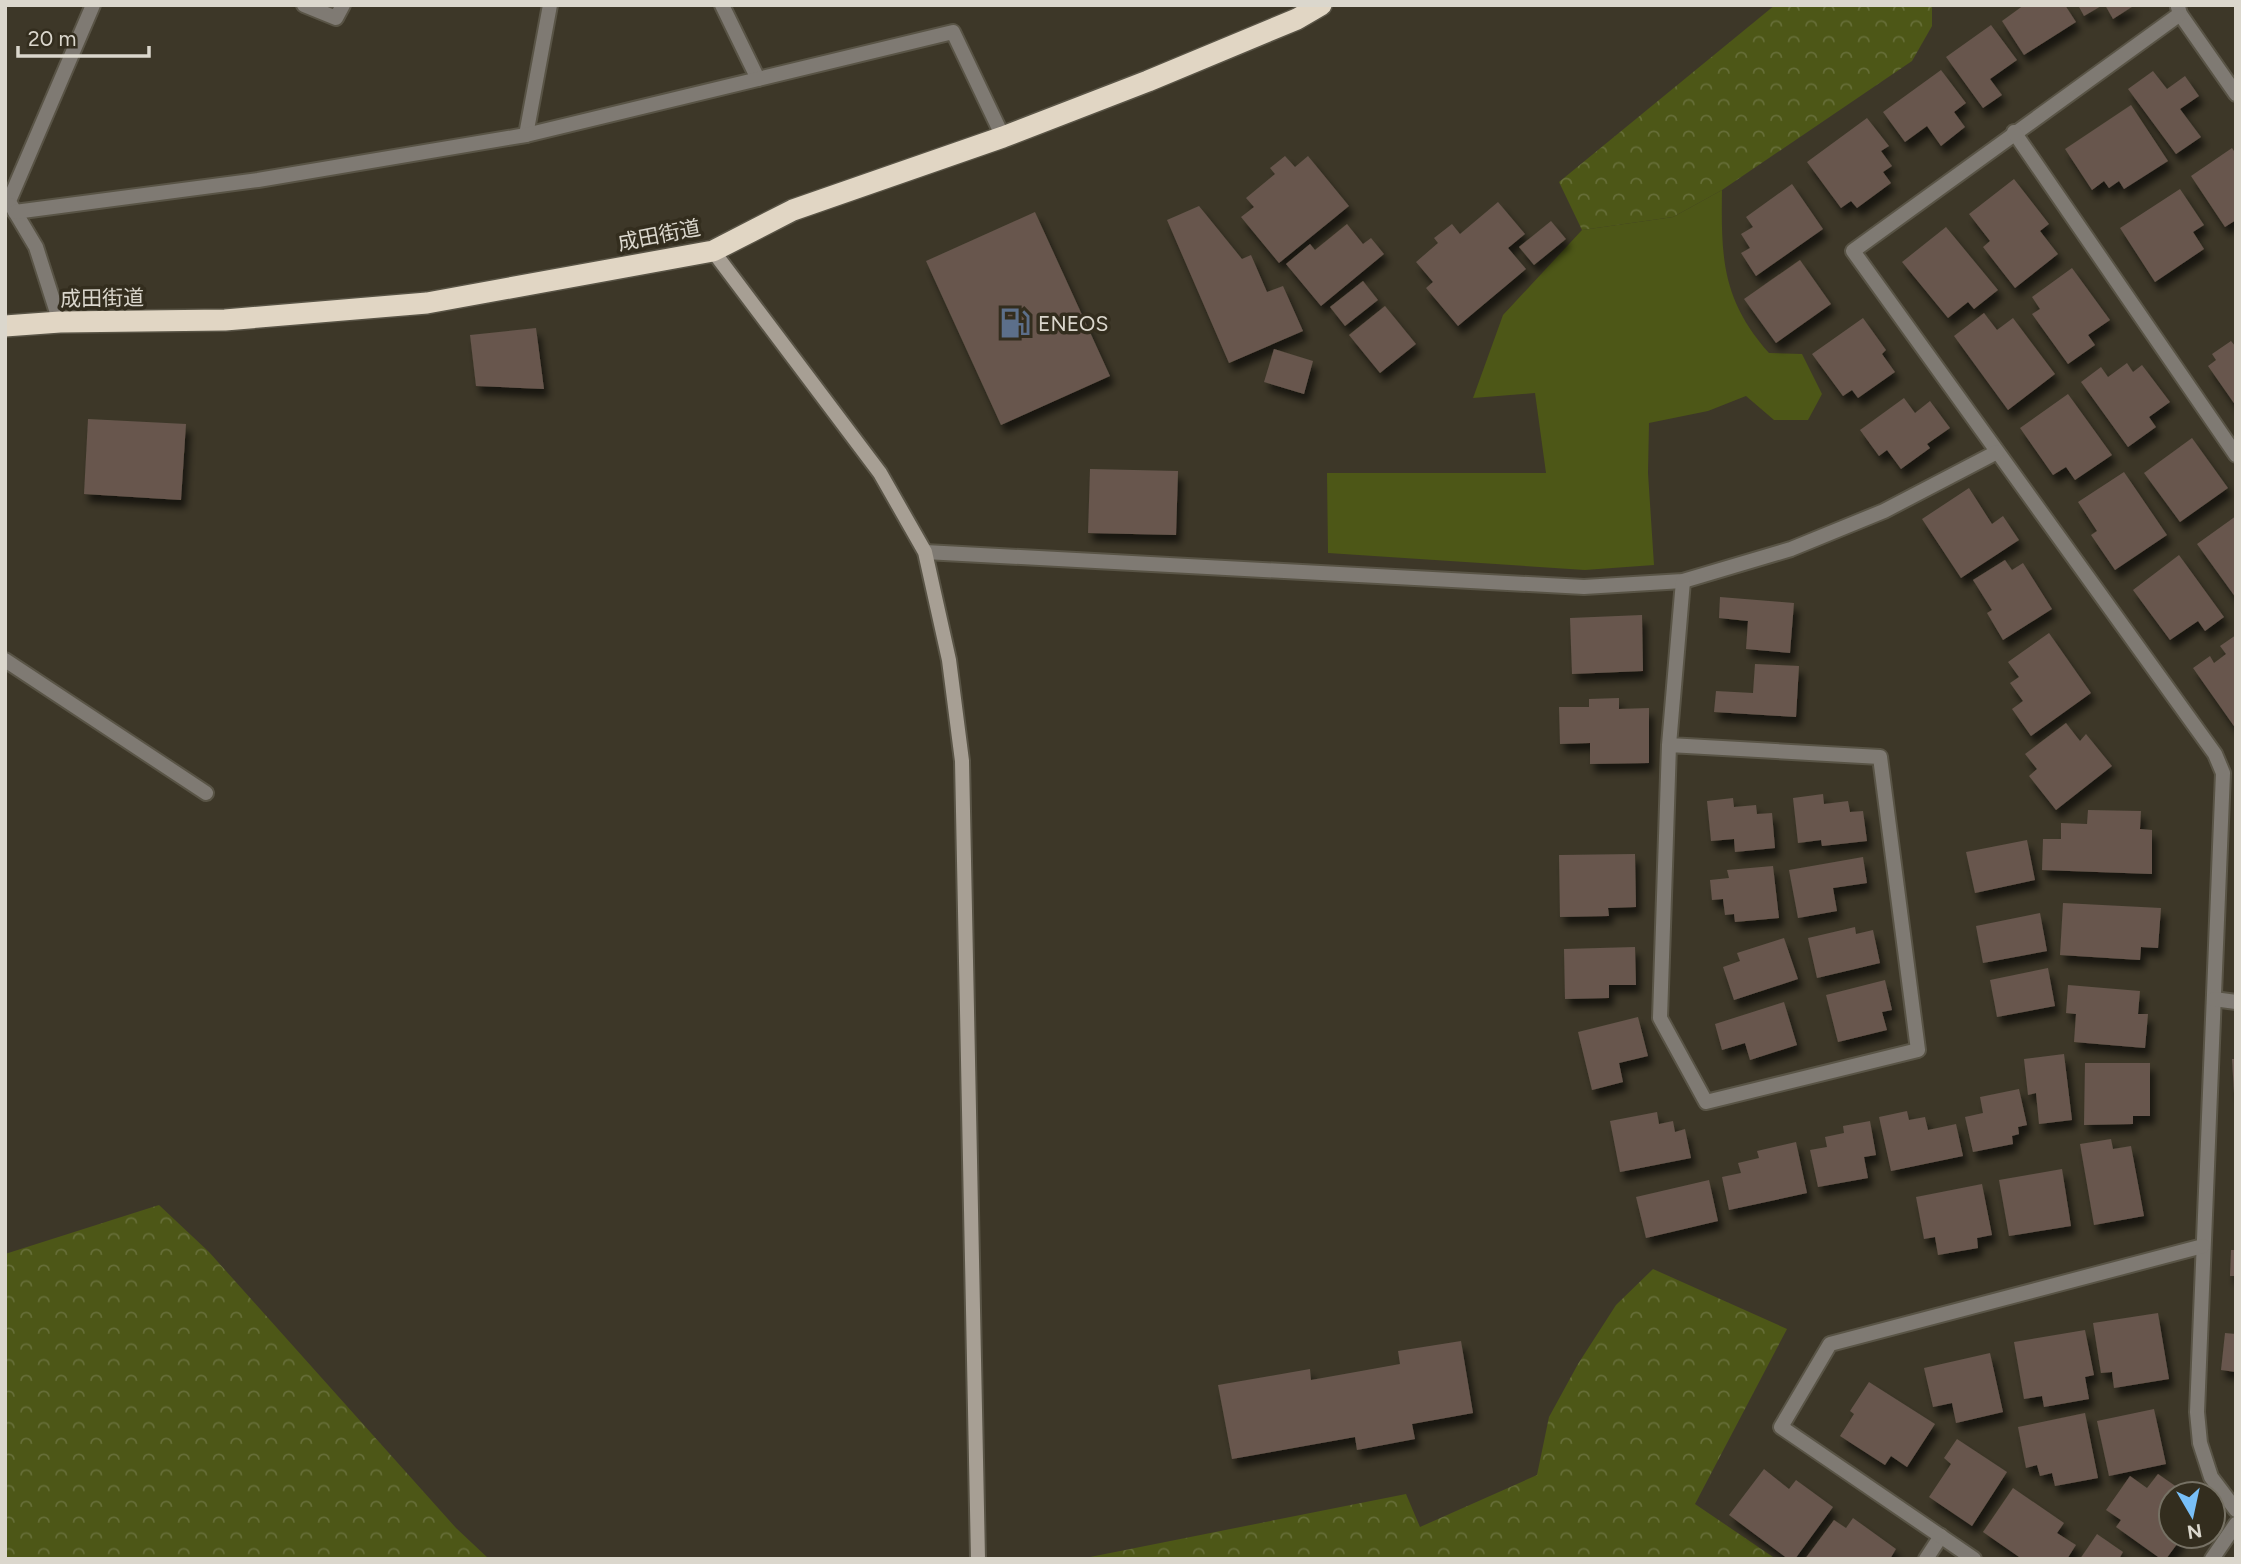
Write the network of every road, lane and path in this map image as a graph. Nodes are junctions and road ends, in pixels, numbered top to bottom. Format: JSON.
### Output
{"nodes":[{"id":1,"x":93,"y":5,"type":"edge"},
{"id":2,"x":304,"y":5,"type":"edge"},
{"id":3,"x":343,"y":5,"type":"edge"},
{"id":4,"x":550,"y":5,"type":"edge"},
{"id":5,"x":722,"y":5,"type":"edge"},
{"id":6,"x":1321,"y":5,"type":"edge"},
{"id":7,"x":2179,"y":10,"type":"edge"},
{"id":8,"x":758,"y":79,"type":"junction"},
{"id":9,"x":2236,"y":94,"type":"edge"},
{"id":10,"x":2014,"y":132,"type":"junction"},
{"id":11,"x":526,"y":135,"type":"junction"},
{"id":12,"x":1003,"y":137,"type":"junction"},
{"id":13,"x":10,"y":203,"type":"edge"},
{"id":14,"x":713,"y":251,"type":"junction"},
{"id":15,"x":60,"y":323,"type":"junction"},
{"id":16,"x":5,"y":326,"type":"edge"},
{"id":17,"x":1997,"y":452,"type":"junction"},
{"id":18,"x":2236,"y":455,"type":"edge"},
{"id":19,"x":925,"y":552,"type":"junction"},
{"id":20,"x":1683,"y":580,"type":"junction"},
{"id":21,"x":5,"y":660,"type":"edge"},
{"id":22,"x":1669,"y":746,"type":"junction"},
{"id":23,"x":2230,"y":769,"type":"edge"},
{"id":24,"x":206,"y":793,"type":"dead end"},
{"id":25,"x":2214,"y":999,"type":"junction"},
{"id":26,"x":2236,"y":1002,"type":"edge"},
{"id":27,"x":2203,"y":1246,"type":"junction"},
{"id":28,"x":2236,"y":1510,"type":"edge"},
{"id":29,"x":2236,"y":1524,"type":"edge"},
{"id":30,"x":1941,"y":1536,"type":"junction"},
{"id":31,"x":978,"y":1559,"type":"edge"},
{"id":32,"x":1926,"y":1559,"type":"edge"},
{"id":33,"x":1974,"y":1559,"type":"edge"},
{"id":34,"x":2212,"y":1559,"type":"edge"}],
"edges":[{"from":1,"to":13,"type":"street"},
{"from":2,"to":3,"type":"street"},
{"from":4,"to":11,"type":"street"},
{"from":5,"to":8,"type":"street"},
{"from":6,"to":12,"type":"highway","name":"成田街道"},
{"from":7,"to":9,"type":"street"},
{"from":7,"to":10,"type":"street"},
{"from":8,"to":11,"type":"street"},
{"from":8,"to":12,"type":"street"},
{"from":10,"to":17,"type":"street"},
{"from":10,"to":18,"type":"street"},
{"from":11,"to":13,"type":"street"},
{"from":12,"to":14,"type":"highway","name":"成田街道"},
{"from":13,"to":15,"type":"street"},
{"from":14,"to":15,"type":"highway","name":"成田街道"},
{"from":14,"to":19,"type":"street"},
{"from":15,"to":16,"type":"highway","name":"成田街道"},
{"from":17,"to":20,"type":"street"},
{"from":17,"to":23,"type":"street"},
{"from":19,"to":20,"type":"street"},
{"from":19,"to":31,"type":"street"},
{"from":20,"to":22,"type":"street"},
{"from":21,"to":24,"type":"street"},
{"from":22,"to":22,"type":"street"},
{"from":23,"to":25,"type":"street"},
{"from":25,"to":26,"type":"street"},
{"from":25,"to":27,"type":"street"},
{"from":27,"to":28,"type":"street"},
{"from":27,"to":30,"type":"street"},
{"from":29,"to":34,"type":"street"},
{"from":30,"to":32,"type":"street"},
{"from":30,"to":33,"type":"street"}]}
